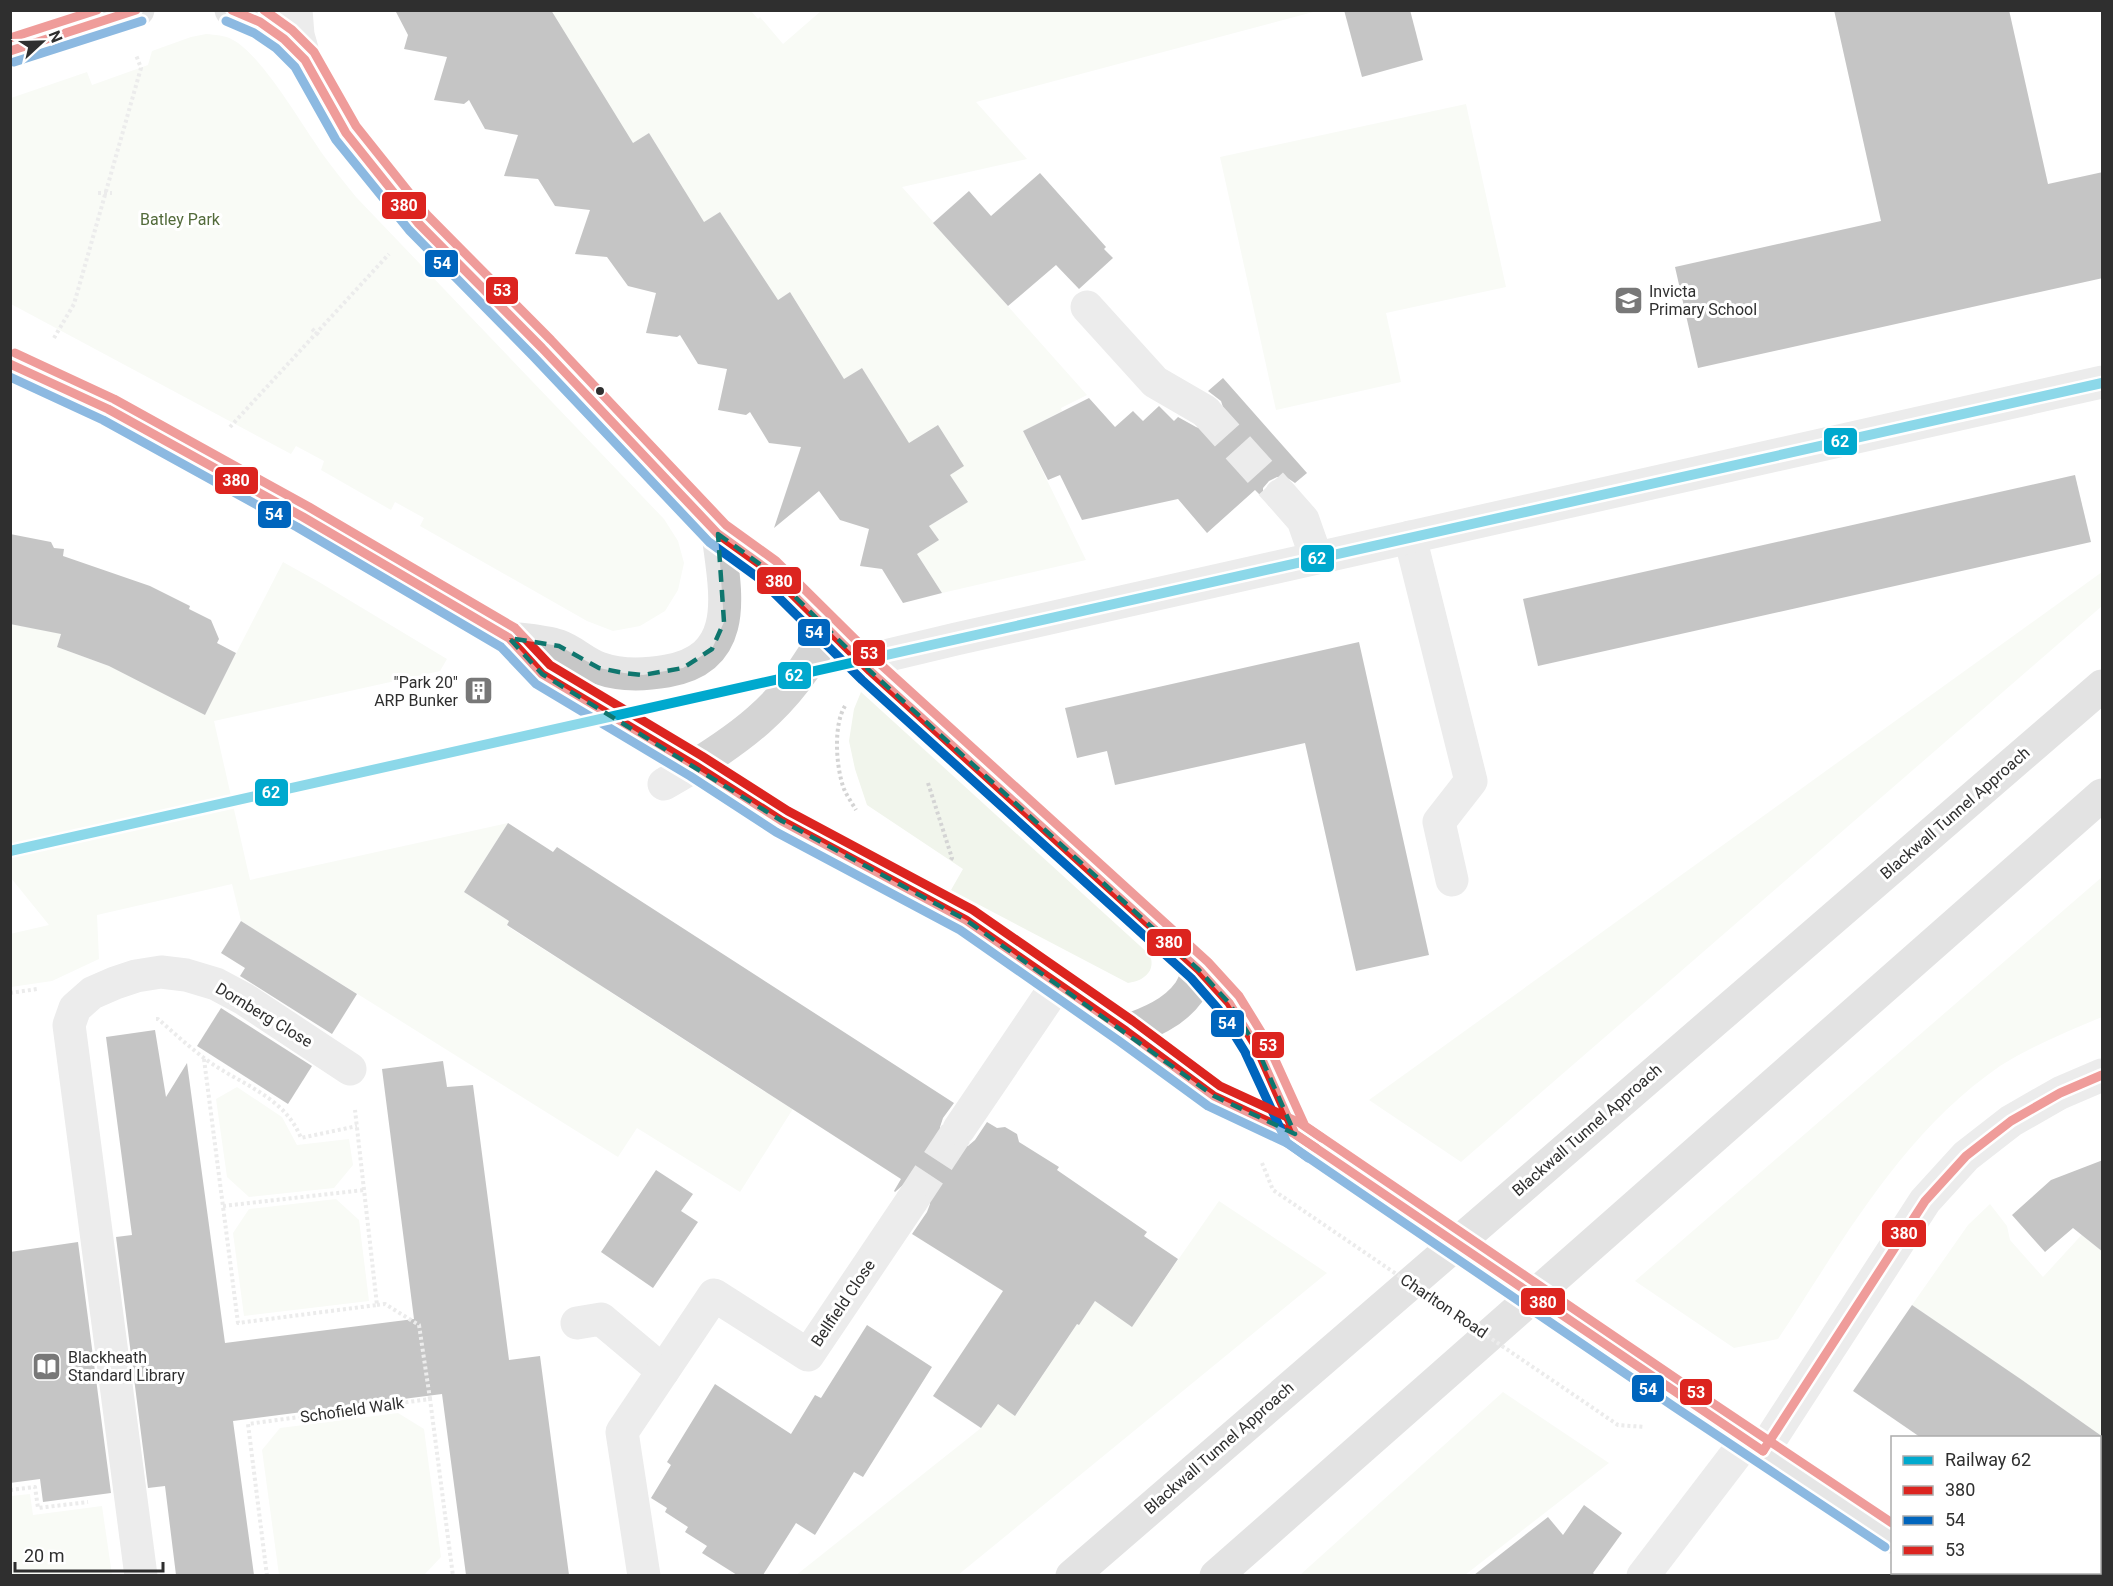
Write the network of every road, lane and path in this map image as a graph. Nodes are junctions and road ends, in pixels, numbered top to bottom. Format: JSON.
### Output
{"nodes":[{"id":1,"x":138,"y":10,"type":"edge"},
{"id":2,"x":231,"y":10,"type":"edge"},
{"id":3,"x":296,"y":10,"type":"edge"},
{"id":4,"x":134,"y":48,"type":"dead end"},
{"id":5,"x":10,"y":51,"type":"edge"},
{"id":6,"x":305,"y":60,"type":"junction"},
{"id":7,"x":98,"y":193,"type":"dead end"},
{"id":8,"x":105,"y":193,"type":"junction"},
{"id":9,"x":112,"y":193,"type":"dead end"},
{"id":10,"x":418,"y":223,"type":"junction"},
{"id":11,"x":1087,"y":307,"type":"dead end"},
{"id":12,"x":312,"y":329,"type":"dead end"},
{"id":13,"x":316,"y":333,"type":"junction"},
{"id":14,"x":321,"y":337,"type":"dead end"},
{"id":15,"x":54,"y":338,"type":"dead end"},
{"id":16,"x":10,"y":364,"type":"edge"},
{"id":17,"x":2103,"y":382,"type":"edge"},
{"id":18,"x":1205,"y":411,"type":"tunnel mouth"},
{"id":19,"x":227,"y":431,"type":"dead end"},
{"id":20,"x":1281,"y":495,"type":"tunnel mouth"},
{"id":21,"x":718,"y":534,"type":"junction"},
{"id":22,"x":1410,"y":537,"type":"junction"},
{"id":23,"x":1316,"y":557,"type":"junction"},
{"id":24,"x":827,"y":631,"type":"junction"},
{"id":25,"x":509,"y":638,"type":"junction"},
{"id":26,"x":870,"y":671,"type":"junction"},
{"id":27,"x":2103,"y":686,"type":"edge"},
{"id":28,"x":696,"y":766,"type":"junction"},
{"id":29,"x":925,"y":772,"type":"dead end"},
{"id":30,"x":663,"y":784,"type":"dead end"},
{"id":31,"x":2103,"y":795,"type":"edge"},
{"id":32,"x":860,"y":818,"type":"dead end"},
{"id":33,"x":947,"y":866,"type":"dead end"},
{"id":34,"x":1452,"y":880,"type":"dead end"},
{"id":35,"x":1199,"y":970,"type":"junction"},
{"id":36,"x":1058,"y":983,"type":"junction"},
{"id":37,"x":1126,"y":1031,"type":"junction"},
{"id":38,"x":351,"y":1069,"type":"joint"},
{"id":39,"x":2103,"y":1075,"type":"edge"},
{"id":40,"x":357,"y":1126,"type":"junction"},
{"id":41,"x":959,"y":1129,"type":"tunnel mouth"},
{"id":42,"x":1295,"y":1134,"type":"junction"},
{"id":43,"x":1261,"y":1161,"type":"dead end"},
{"id":44,"x":364,"y":1190,"type":"junction"},
{"id":45,"x":912,"y":1202,"type":"tunnel mouth"},
{"id":46,"x":223,"y":1206,"type":"junction"},
{"id":47,"x":377,"y":1305,"type":"junction"},
{"id":48,"x":577,"y":1323,"type":"dead end"},
{"id":49,"x":663,"y":1371,"type":"junction"},
{"id":50,"x":430,"y":1399,"type":"junction"},
{"id":51,"x":1645,"y":1427,"type":"dead end"},
{"id":52,"x":1755,"y":1446,"type":"junction"},
{"id":53,"x":10,"y":1490,"type":"edge"},
{"id":54,"x":131,"y":1496,"type":"junction"},
{"id":55,"x":1891,"y":1536,"type":"edge"},
{"id":56,"x":141,"y":1575,"type":"edge"},
{"id":57,"x":267,"y":1575,"type":"edge"},
{"id":58,"x":453,"y":1575,"type":"edge"},
{"id":59,"x":644,"y":1575,"type":"edge"},
{"id":60,"x":1072,"y":1575,"type":"edge"},
{"id":61,"x":1216,"y":1575,"type":"edge"},
{"id":62,"x":1643,"y":1575,"type":"edge"}],
"edges":[{"from":1,"to":5,"type":"main road"},
{"from":2,"to":6,"type":"main road"},
{"from":3,"to":6,"type":"street"},
{"from":4,"to":8,"type":"path"},
{"from":6,"to":10,"type":"main road"},
{"from":7,"to":8,"type":"path"},
{"from":8,"to":9,"type":"path"},
{"from":8,"to":15,"type":"path"},
{"from":10,"to":13,"type":"path"},
{"from":10,"to":21,"type":"main road"},
{"from":11,"to":18,"type":"street"},
{"from":12,"to":13,"type":"path"},
{"from":13,"to":14,"type":"path"},
{"from":13,"to":19,"type":"path"},
{"from":16,"to":25,"type":"main road"},
{"from":17,"to":22,"type":"street"},
{"from":20,"to":23,"type":"street"},
{"from":21,"to":24,"type":"main road"},
{"from":21,"to":25,"type":"main road"},
{"from":22,"to":23,"type":"street"},
{"from":22,"to":34,"type":"street"},
{"from":23,"to":26,"type":"street"},
{"from":24,"to":26,"type":"main road"},
{"from":24,"to":28,"type":"street"},
{"from":25,"to":28,"type":"main road"},
{"from":26,"to":32,"type":"path"},
{"from":26,"to":35,"type":"main road"},
{"from":27,"to":60,"type":"highway","name":"Blackwall Tunnel Approach"},
{"from":28,"to":30,"type":"street"},
{"from":28,"to":36,"type":"main road"},
{"from":29,"to":33,"type":"path"},
{"from":31,"to":61,"type":"highway"},
{"from":35,"to":37,"type":"main road"},
{"from":35,"to":42,"type":"main road"},
{"from":36,"to":37,"type":"main road"},
{"from":36,"to":41,"type":"street"},
{"from":37,"to":42,"type":"main road"},
{"from":38,"to":40,"type":"path"},
{"from":38,"to":54,"type":"street","name":"Dornberg Close"},
{"from":39,"to":52,"type":"street"},
{"from":40,"to":44,"type":"path"},
{"from":40,"to":46,"type":"path"},
{"from":42,"to":52,"type":"main road","bridge":true},
{"from":43,"to":51,"type":"path","name":"Charlton Road","bridge":true},
{"from":44,"to":46,"type":"path"},
{"from":44,"to":47,"type":"path"},
{"from":45,"to":49,"type":"street","name":"Bellfield Close"},
{"from":46,"to":47,"type":"path"},
{"from":47,"to":50,"type":"path"},
{"from":48,"to":49,"type":"street"},
{"from":49,"to":59,"type":"street","name":"Bellfield Close"},
{"from":50,"to":57,"type":"path","name":"Schofield Walk"},
{"from":50,"to":58,"type":"path"},
{"from":52,"to":55,"type":"main road"},
{"from":52,"to":62,"type":"street"},
{"from":53,"to":54,"type":"path"},
{"from":54,"to":56,"type":"street","name":"Dornberg Close"}]}
